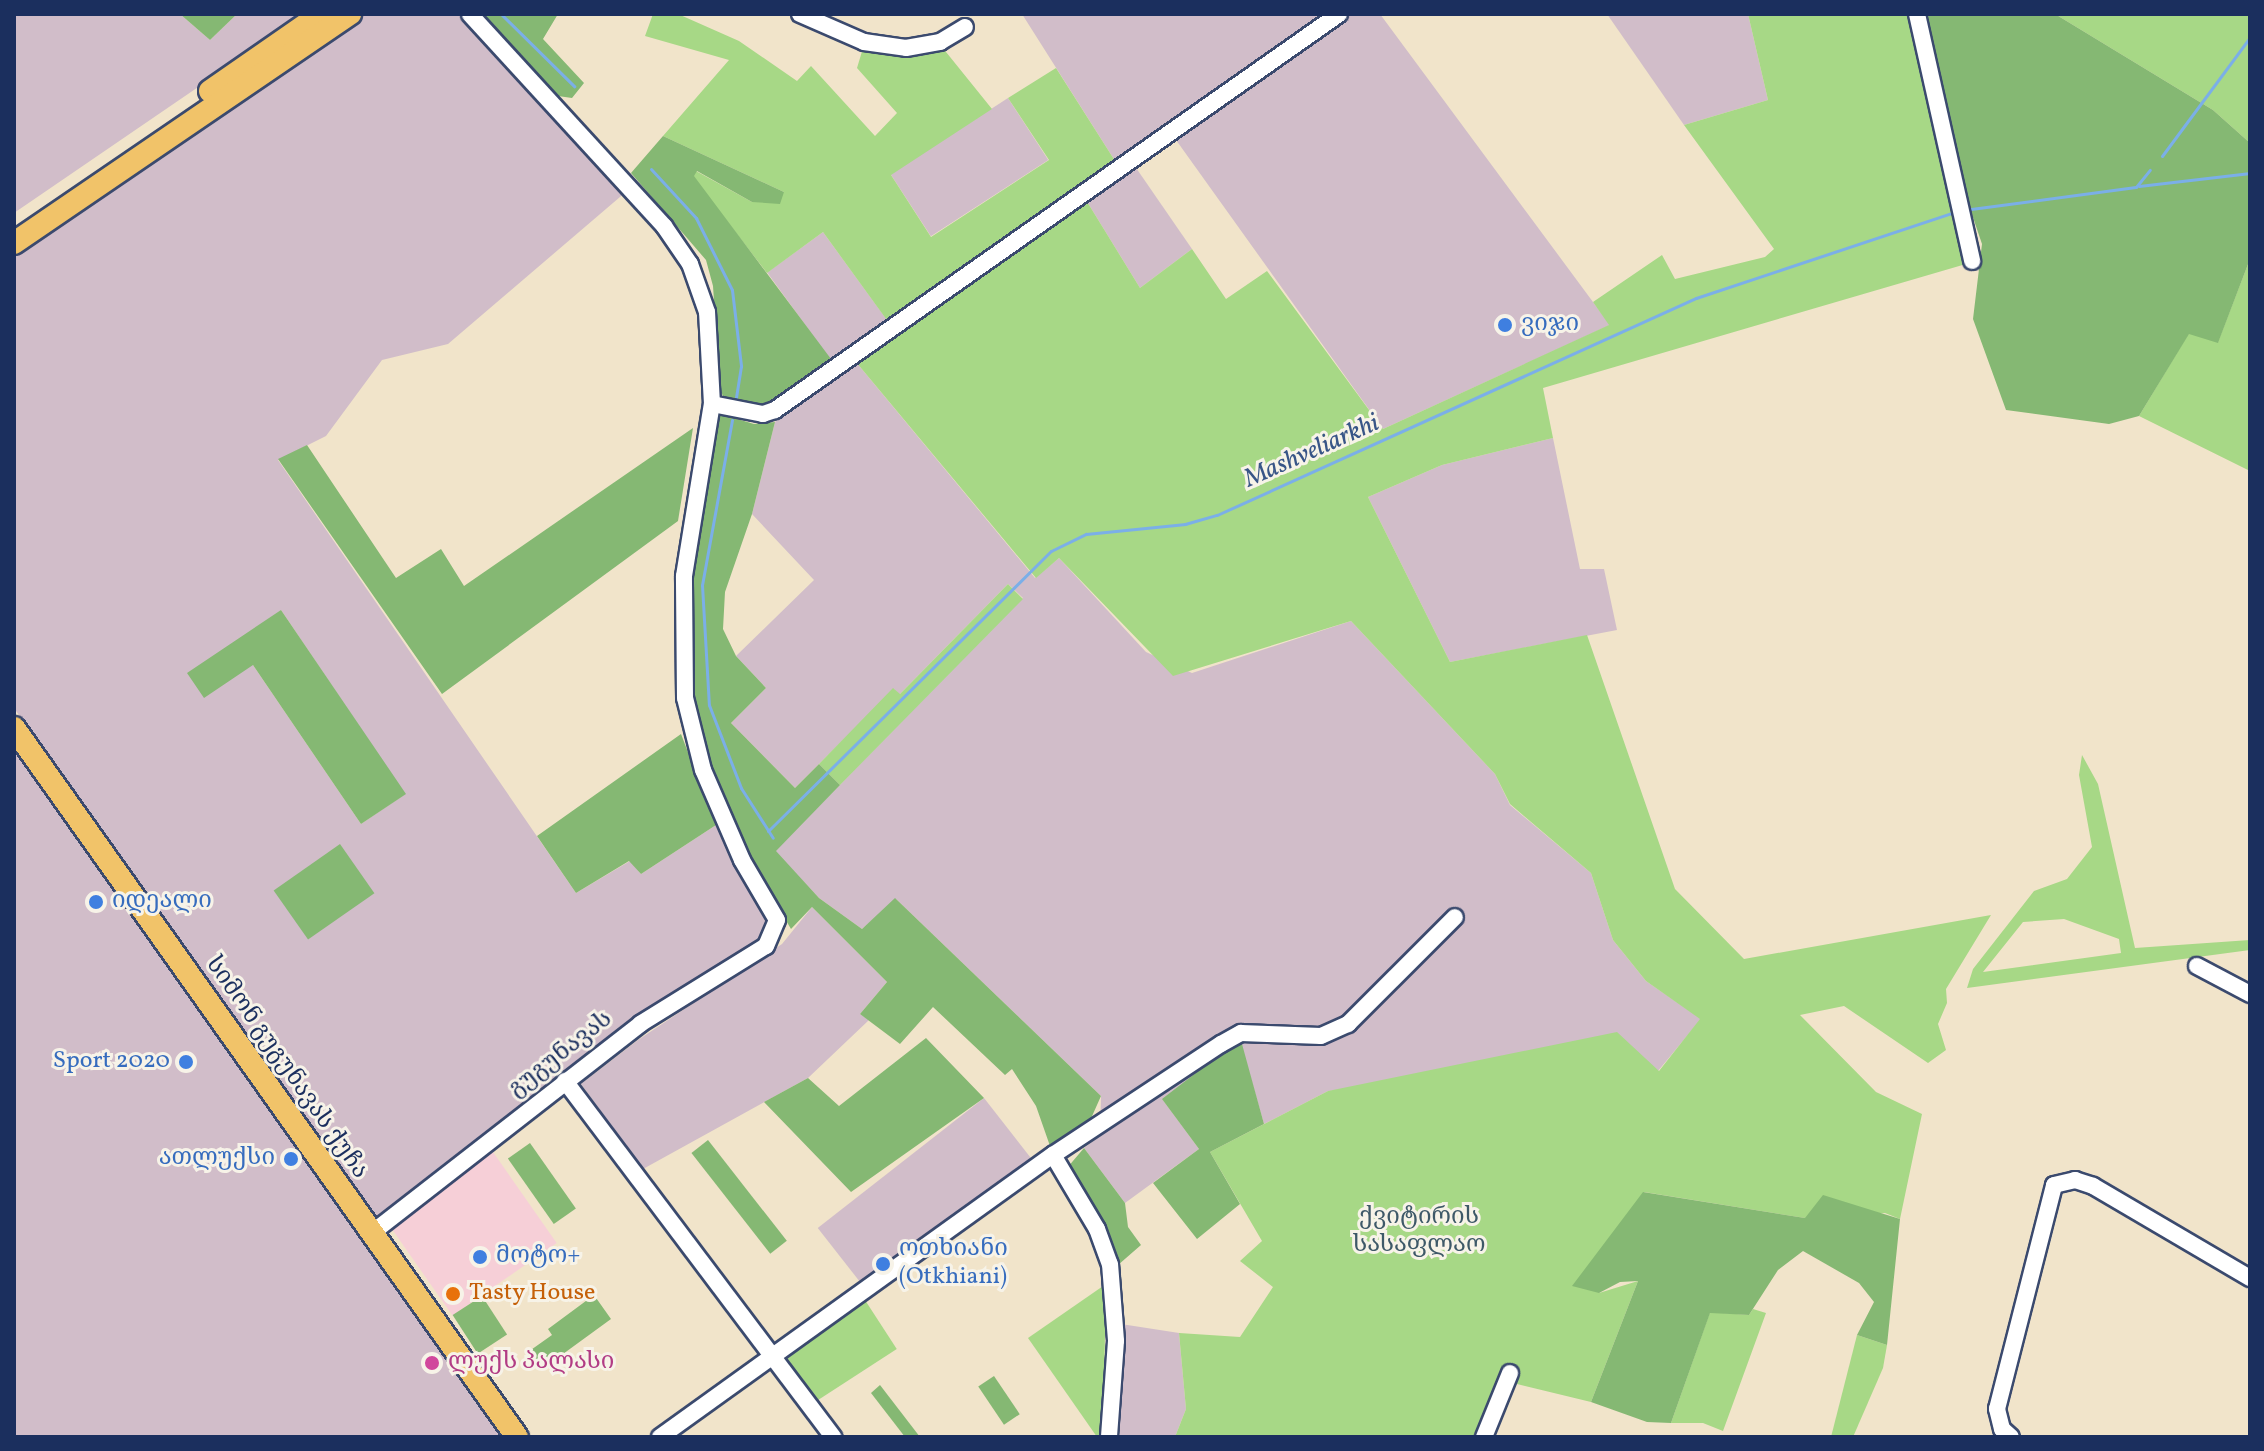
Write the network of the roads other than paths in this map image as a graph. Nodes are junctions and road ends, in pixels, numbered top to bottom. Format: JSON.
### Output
{"nodes":[{"id":1,"x":321,"y":14,"type":"edge"},
{"id":2,"x":350,"y":14,"type":"edge"},
{"id":3,"x":470,"y":14,"type":"edge"},
{"id":4,"x":800,"y":14,"type":"edge"},
{"id":5,"x":1339,"y":14,"type":"edge"},
{"id":6,"x":1917,"y":14,"type":"edge"},
{"id":7,"x":965,"y":27,"type":"dead end"},
{"id":8,"x":14,"y":226,"type":"edge"},
{"id":9,"x":14,"y":243,"type":"edge"},
{"id":10,"x":1972,"y":261,"type":"dead end"},
{"id":11,"x":712,"y":404,"type":"junction"},
{"id":12,"x":14,"y":728,"type":"edge"},
{"id":13,"x":1455,"y":917,"type":"dead end"},
{"id":14,"x":2197,"y":966,"type":"dead end"},
{"id":15,"x":2250,"y":994,"type":"edge"},
{"id":16,"x":565,"y":1081,"type":"junction"},
{"id":17,"x":1053,"y":1155,"type":"junction"},
{"id":18,"x":372,"y":1233,"type":"junction"},
{"id":19,"x":2250,"y":1278,"type":"edge"},
{"id":20,"x":773,"y":1355,"type":"junction"},
{"id":21,"x":1510,"y":1373,"type":"dead end"},
{"id":22,"x":517,"y":1437,"type":"edge"},
{"id":23,"x":660,"y":1437,"type":"edge"},
{"id":24,"x":833,"y":1437,"type":"edge"},
{"id":25,"x":1109,"y":1437,"type":"edge"},
{"id":26,"x":1484,"y":1437,"type":"edge"},
{"id":27,"x":2011,"y":1437,"type":"edge"}],
"edges":[{"from":1,"to":8,"type":"main road"},
{"from":2,"to":9,"type":"main road"},
{"from":3,"to":11,"type":"street"},
{"from":4,"to":7,"type":"street"},
{"from":5,"to":11,"type":"street"},
{"from":6,"to":10,"type":"street"},
{"from":11,"to":16,"type":"street","name":"გუგუნავას"},
{"from":12,"to":18,"type":"main road","name":"სიმონ გუგუნავას ქუჩა"},
{"from":13,"to":17,"type":"street"},
{"from":14,"to":15,"type":"street"},
{"from":16,"to":18,"type":"street","name":"გუგუნავას"},
{"from":16,"to":20,"type":"street"},
{"from":17,"to":20,"type":"street"},
{"from":17,"to":25,"type":"street"},
{"from":18,"to":22,"type":"main road","name":"სიმონ გუგუნავას ქუჩა"},
{"from":19,"to":27,"type":"street"},
{"from":20,"to":23,"type":"street"},
{"from":20,"to":24,"type":"street"},
{"from":21,"to":26,"type":"street"}]}
